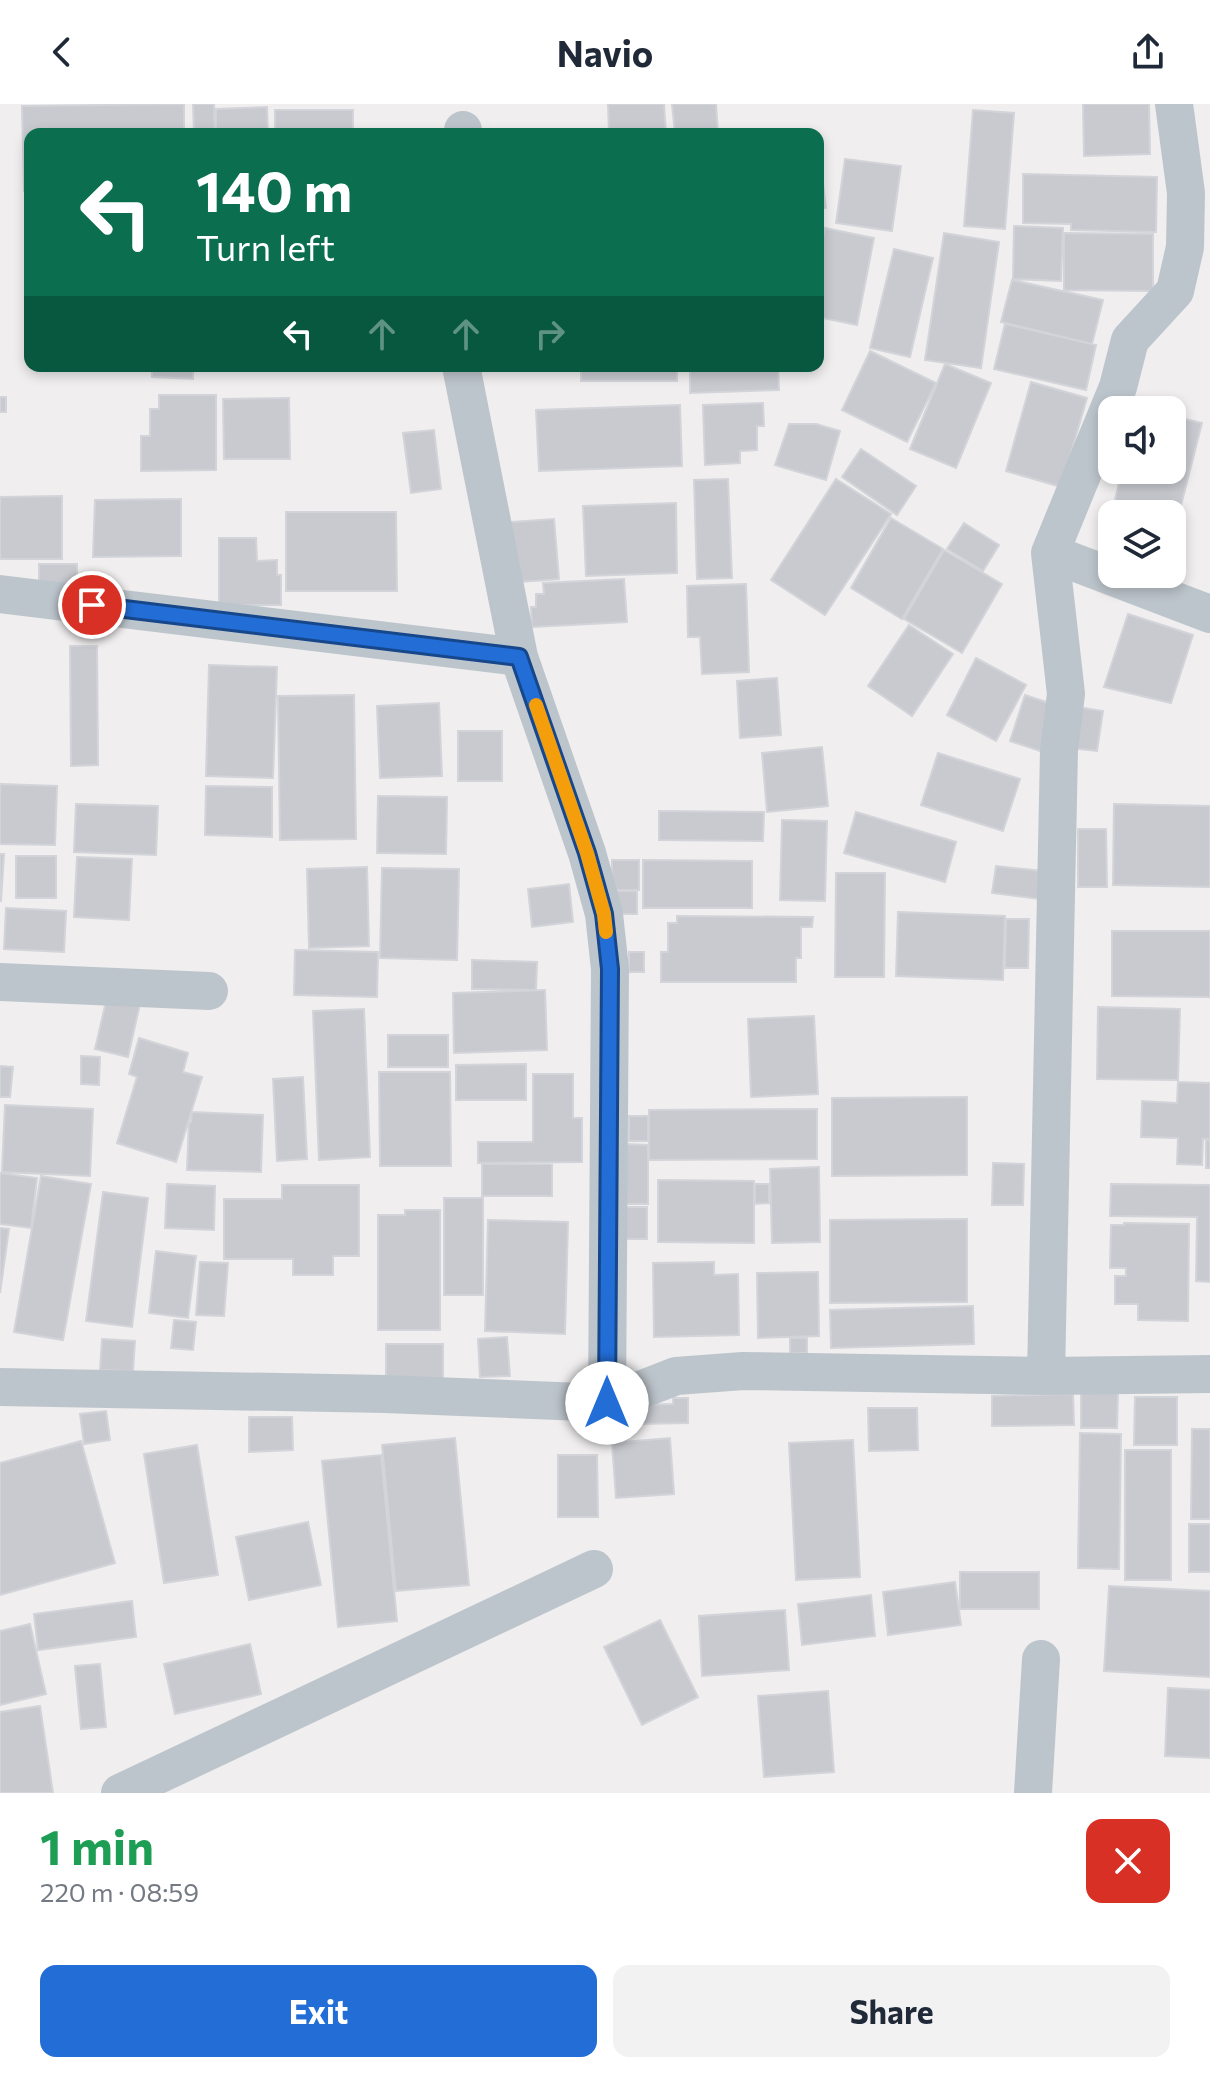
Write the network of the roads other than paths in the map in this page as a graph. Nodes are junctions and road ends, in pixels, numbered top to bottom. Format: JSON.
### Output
{"nodes":[{"id":1,"x":1174,"y":104,"type":"edge"},
{"id":2,"x":462,"y":372,"type":"edge"},
{"id":3,"x":1050,"y":553,"type":"junction"},
{"id":4,"x":0,"y":594,"type":"edge"},
{"id":5,"x":1210,"y":614,"type":"edge"},
{"id":6,"x":519,"y":657,"type":"junction"},
{"id":7,"x":0,"y":982,"type":"edge"},
{"id":8,"x":209,"y":991,"type":"dead end"},
{"id":9,"x":1210,"y":1374,"type":"edge"},
{"id":10,"x":1046,"y":1376,"type":"junction"},
{"id":11,"x":0,"y":1387,"type":"edge"},
{"id":12,"x":607,"y":1403,"type":"junction"},
{"id":13,"x":594,"y":1569,"type":"dead end"},
{"id":14,"x":1041,"y":1659,"type":"dead end"},
{"id":15,"x":120,"y":1793,"type":"edge"},
{"id":16,"x":1033,"y":1793,"type":"edge"}],
"edges":[{"from":1,"to":3,"type":"street"},
{"from":2,"to":6,"type":"street"},
{"from":3,"to":5,"type":"street"},
{"from":3,"to":10,"type":"street"},
{"from":4,"to":6,"type":"street"},
{"from":6,"to":12,"type":"street"},
{"from":7,"to":8,"type":"street"},
{"from":9,"to":10,"type":"street"},
{"from":10,"to":12,"type":"street"},
{"from":11,"to":12,"type":"street"},
{"from":13,"to":15,"type":"street"},
{"from":14,"to":16,"type":"street"}]}
